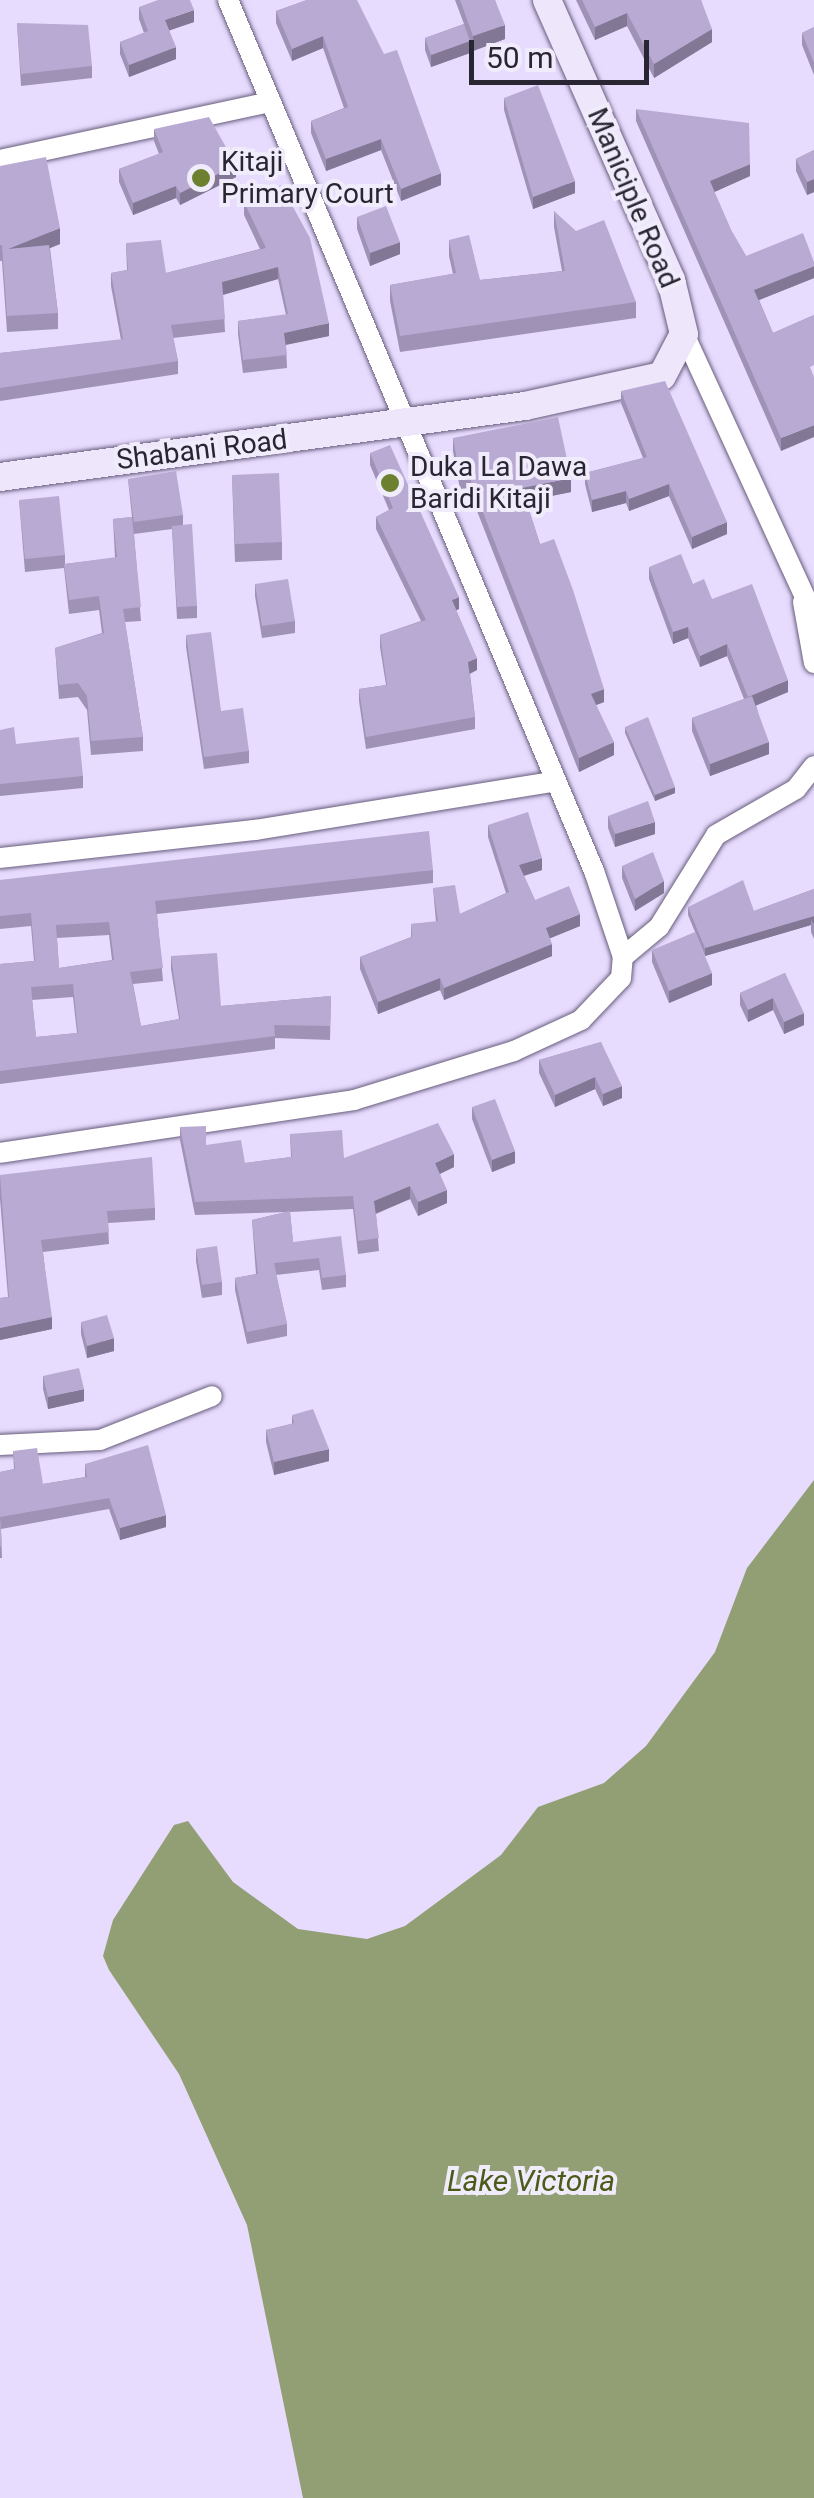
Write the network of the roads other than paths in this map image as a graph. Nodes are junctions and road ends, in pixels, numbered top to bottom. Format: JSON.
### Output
{"nodes":[{"id":1,"x":228,"y":0,"type":"edge"},
{"id":2,"x":547,"y":0,"type":"edge"},
{"id":3,"x":270,"y":102,"type":"junction"},
{"id":4,"x":0,"y":160,"type":"edge"},
{"id":5,"x":684,"y":334,"type":"junction"},
{"id":6,"x":404,"y":424,"type":"junction"},
{"id":7,"x":0,"y":477,"type":"edge"},
{"id":8,"x":801,"y":590,"type":"junction"},
{"id":9,"x":814,"y":617,"type":"edge"},
{"id":10,"x":814,"y":663,"type":"edge"},
{"id":11,"x":814,"y":766,"type":"edge"},
{"id":12,"x":550,"y":782,"type":"junction"},
{"id":13,"x":0,"y":858,"type":"edge"},
{"id":14,"x":623,"y":956,"type":"junction"},
{"id":15,"x":0,"y":1152,"type":"edge"},
{"id":16,"x":212,"y":1396,"type":"dead end"},
{"id":17,"x":0,"y":1445,"type":"edge"}],
"edges":[{"from":1,"to":3,"type":"street"},
{"from":2,"to":5,"type":"street","name":"Maniciple Road"},
{"from":3,"to":4,"type":"street"},
{"from":3,"to":6,"type":"street"},
{"from":5,"to":6,"type":"street"},
{"from":5,"to":8,"type":"street"},
{"from":6,"to":7,"type":"street","name":"Shabani Road"},
{"from":6,"to":12,"type":"street"},
{"from":8,"to":9,"type":"street"},
{"from":8,"to":10,"type":"street"},
{"from":11,"to":14,"type":"street"},
{"from":12,"to":13,"type":"street"},
{"from":12,"to":14,"type":"street"},
{"from":14,"to":15,"type":"street"},
{"from":16,"to":17,"type":"street"}]}
